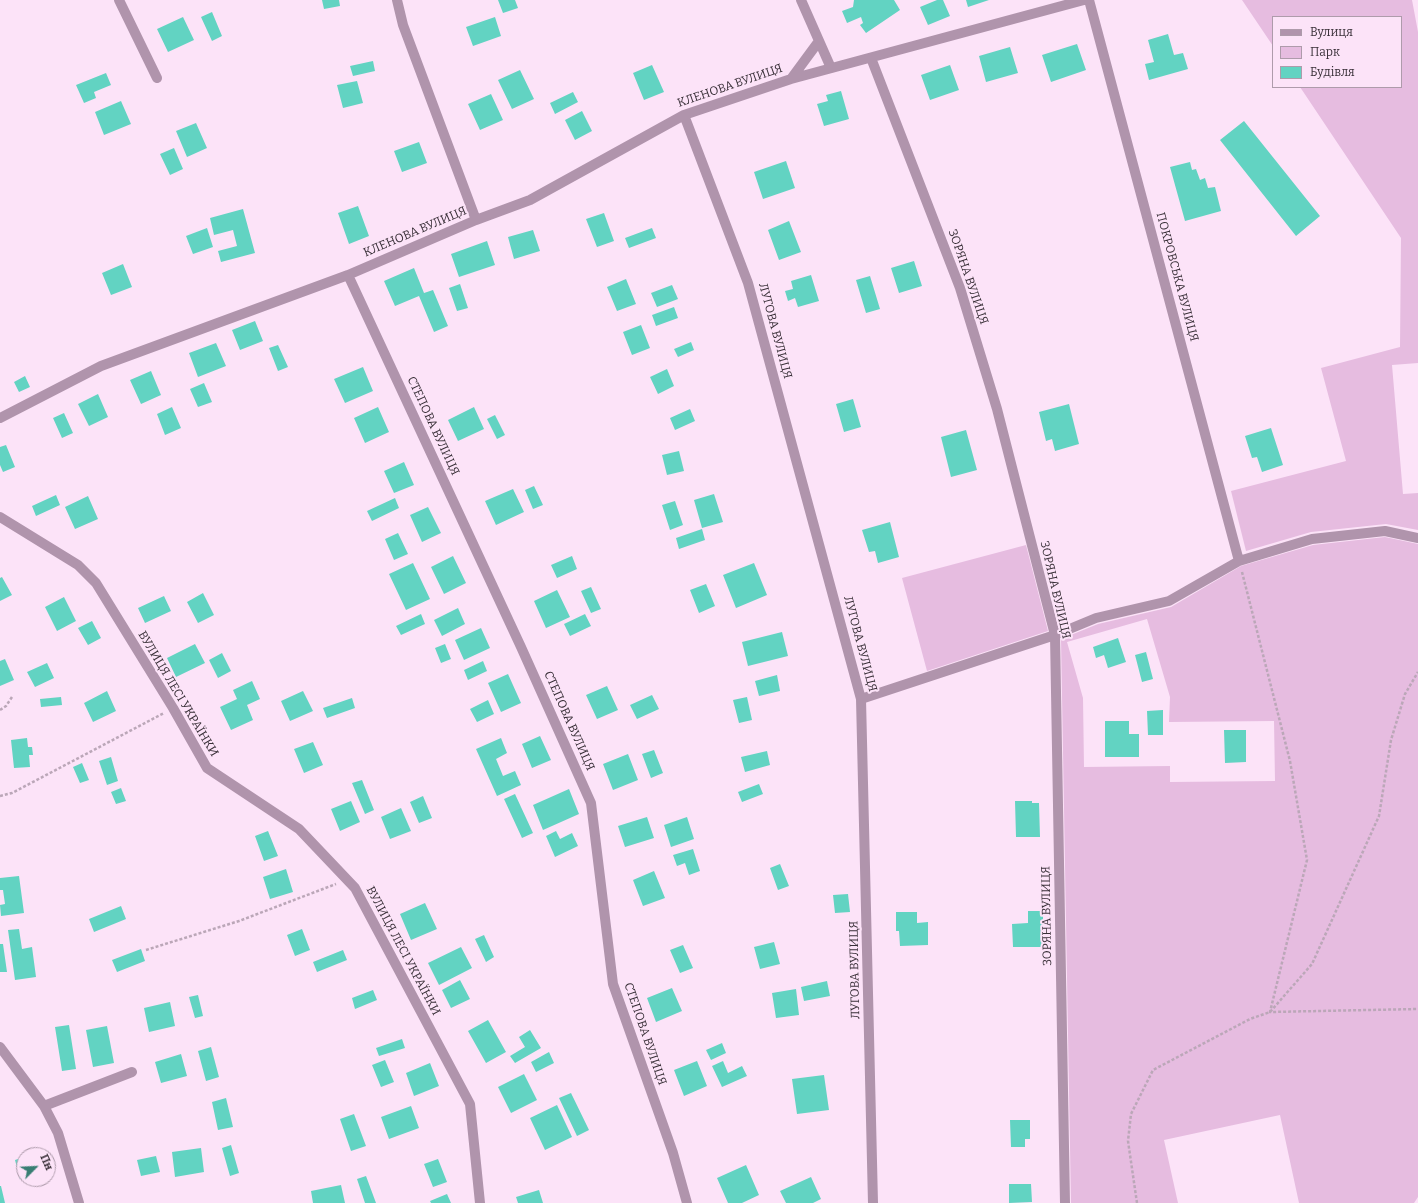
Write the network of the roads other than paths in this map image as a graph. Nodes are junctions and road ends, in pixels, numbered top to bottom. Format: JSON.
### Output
{"nodes":[{"id":1,"x":119,"y":0,"type":"edge"},
{"id":2,"x":397,"y":0,"type":"edge"},
{"id":3,"x":801,"y":0,"type":"edge"},
{"id":4,"x":1084,"y":0,"type":"edge"},
{"id":5,"x":1089,"y":0,"type":"edge"},
{"id":6,"x":1062,"y":3,"type":"edge"},
{"id":7,"x":819,"y":41,"type":"junction"},
{"id":8,"x":871,"y":58,"type":"junction"},
{"id":9,"x":831,"y":68,"type":"junction"},
{"id":10,"x":157,"y":78,"type":"dead end"},
{"id":11,"x":791,"y":79,"type":"junction"},
{"id":12,"x":684,"y":115,"type":"junction"},
{"id":13,"x":476,"y":220,"type":"junction"},
{"id":14,"x":348,"y":275,"type":"junction"},
{"id":15,"x":0,"y":418,"type":"edge"},
{"id":16,"x":0,"y":517,"type":"edge"},
{"id":17,"x":1418,"y":538,"type":"edge"},
{"id":18,"x":1239,"y":561,"type":"junction"},
{"id":19,"x":1054,"y":635,"type":"junction"},
{"id":20,"x":861,"y":700,"type":"junction"},
{"id":21,"x":0,"y":1047,"type":"edge"},
{"id":22,"x":132,"y":1072,"type":"dead end"},
{"id":23,"x":44,"y":1106,"type":"junction"},
{"id":24,"x":79,"y":1203,"type":"edge"},
{"id":25,"x":480,"y":1203,"type":"edge"},
{"id":26,"x":687,"y":1203,"type":"edge"},
{"id":27,"x":873,"y":1203,"type":"edge"},
{"id":28,"x":1065,"y":1203,"type":"edge"}],
"edges":[{"from":1,"to":10,"type":"street"},
{"from":2,"to":13,"type":"street"},
{"from":3,"to":7,"type":"street"},
{"from":4,"to":6,"type":"street"},
{"from":5,"to":18,"type":"street","name":"ПОКРОВСЬКА ВУЛИЦЯ"},
{"from":6,"to":8,"type":"street"},
{"from":7,"to":9,"type":"street"},
{"from":7,"to":11,"type":"street","name":"КЛЕНОВА ВУЛИЦЯ"},
{"from":8,"to":9,"type":"street"},
{"from":8,"to":19,"type":"street","name":"ЗОРЯНА ВУЛИЦЯ"},
{"from":9,"to":11,"type":"street"},
{"from":11,"to":12,"type":"street","name":"КЛЕНОВА ВУЛИЦЯ"},
{"from":12,"to":13,"type":"street","name":"КЛЕНОВА ВУЛИЦЯ"},
{"from":12,"to":20,"type":"street","name":"ЛУГОВА ВУЛИЦЯ"},
{"from":13,"to":14,"type":"street","name":"КЛЕНОВА ВУЛИЦЯ"},
{"from":14,"to":15,"type":"street","name":"КЛЕНОВА ВУЛИЦЯ"},
{"from":14,"to":26,"type":"street","name":"СТЕПОВА ВУЛИЦЯ"},
{"from":16,"to":25,"type":"street","name":"ВУЛИЦЯ ЛЕСІ УКРАЇНКИ"},
{"from":17,"to":18,"type":"street"},
{"from":18,"to":19,"type":"street"},
{"from":19,"to":20,"type":"street"},
{"from":19,"to":28,"type":"street","name":"ЗОРЯНА ВУЛИЦЯ"},
{"from":20,"to":27,"type":"street","name":"ЛУГОВА ВУЛИЦЯ"},
{"from":21,"to":23,"type":"street"},
{"from":22,"to":23,"type":"street"},
{"from":23,"to":24,"type":"street"}]}
